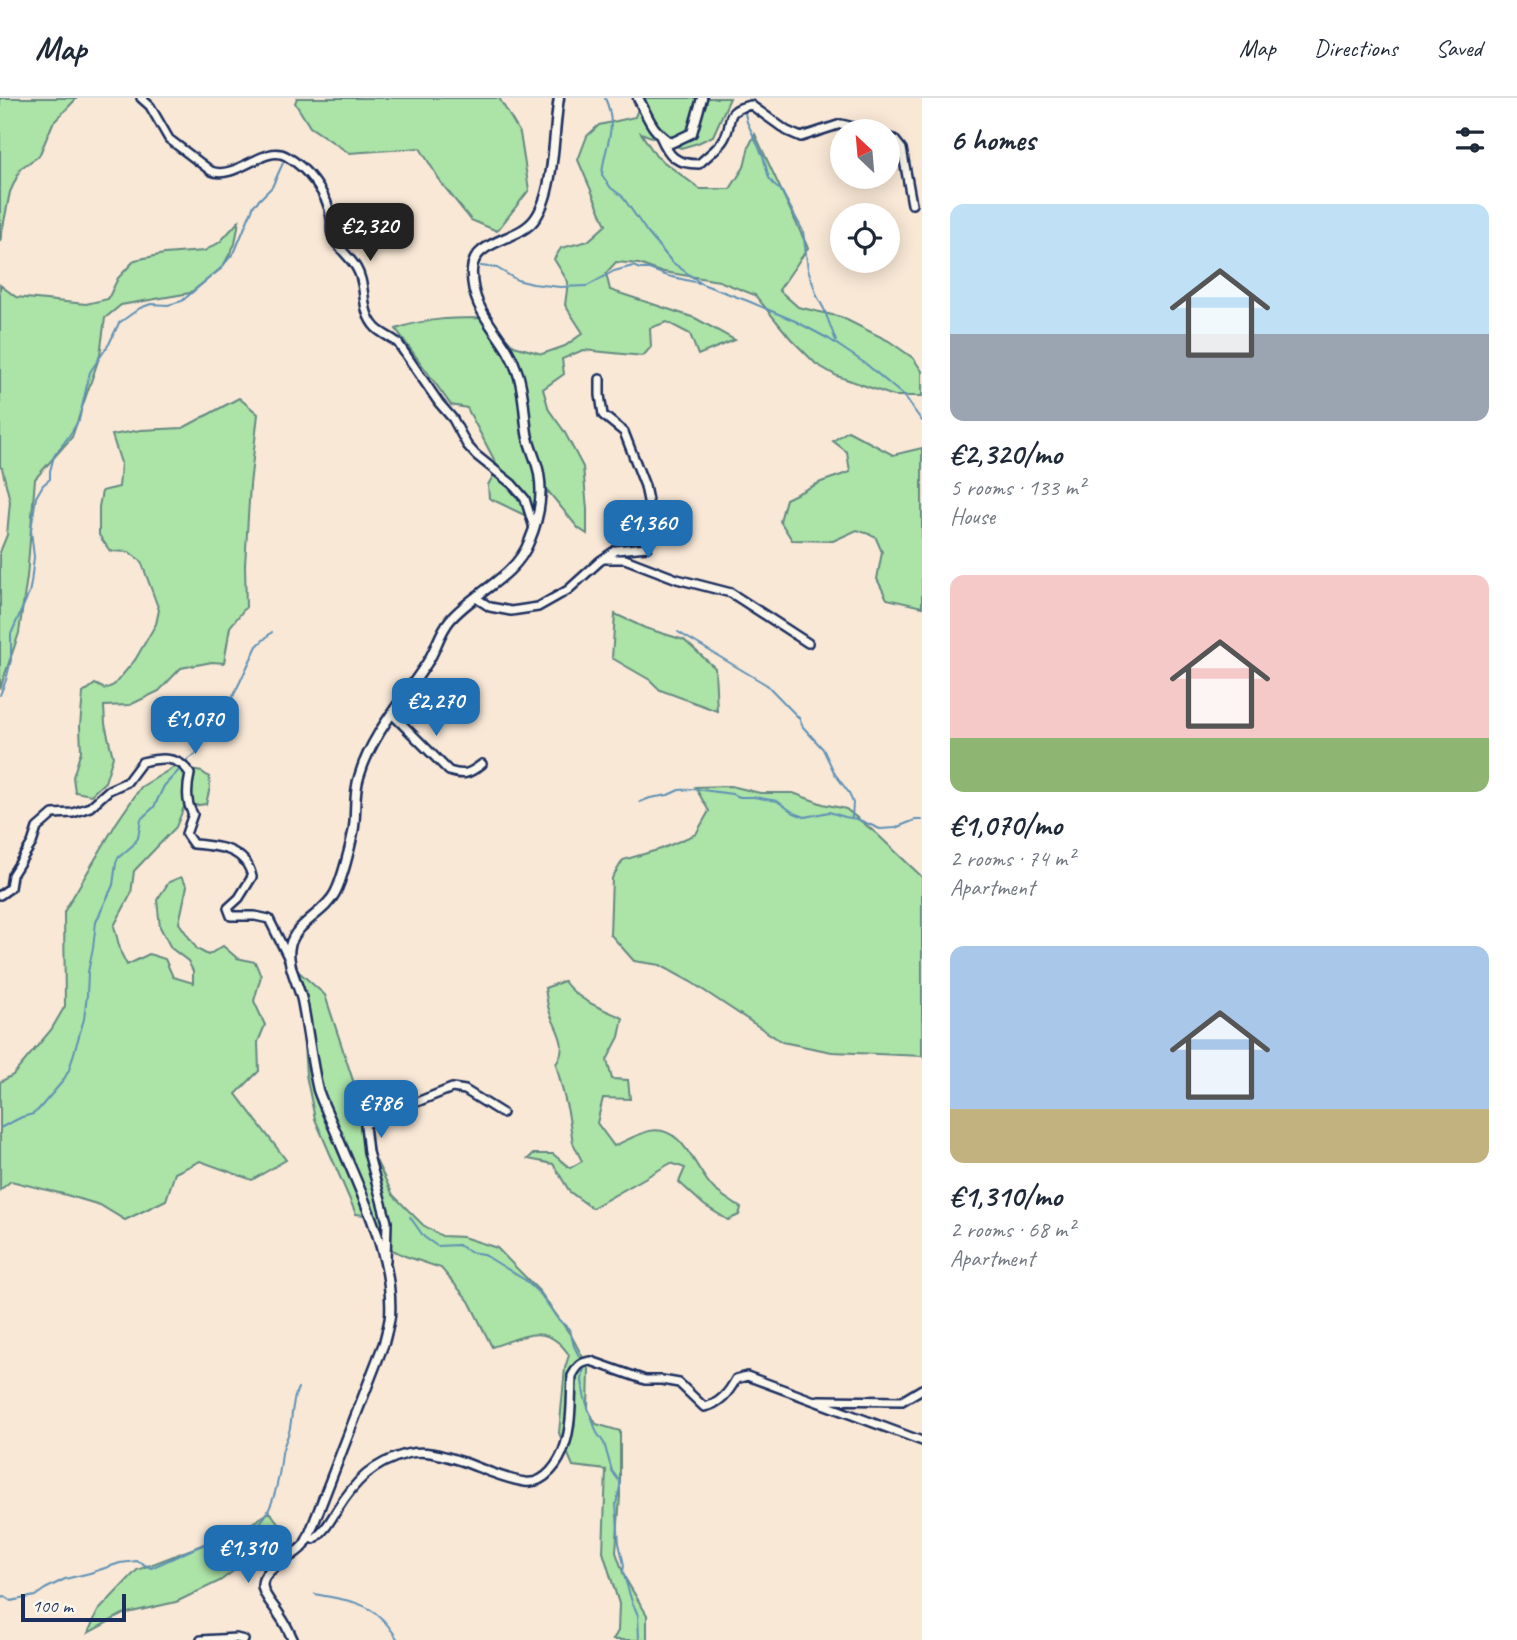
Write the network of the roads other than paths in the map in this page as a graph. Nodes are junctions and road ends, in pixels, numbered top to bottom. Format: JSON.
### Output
{"nodes":[{"id":1,"x":141,"y":98,"type":"edge"},
{"id":2,"x":559,"y":98,"type":"edge"},
{"id":3,"x":638,"y":98,"type":"edge"},
{"id":4,"x":702,"y":98,"type":"edge"},
{"id":5,"x":830,"y":128,"type":"edge"},
{"id":6,"x":660,"y":136,"type":"junction"},
{"id":7,"x":900,"y":146,"type":"edge"},
{"id":8,"x":912,"y":204,"type":"dead end"},
{"id":9,"x":600,"y":379,"type":"dead end"},
{"id":10,"x":534,"y":528,"type":"junction"},
{"id":11,"x":603,"y":559,"type":"junction"},
{"id":12,"x":476,"y":598,"type":"junction"},
{"id":13,"x":808,"y":643,"type":"dead end"},
{"id":14,"x":392,"y":714,"type":"junction"},
{"id":15,"x":482,"y":765,"type":"dead end"},
{"id":16,"x":0,"y":895,"type":"edge"},
{"id":17,"x":290,"y":960,"type":"junction"},
{"id":18,"x":502,"y":1113,"type":"dead end"},
{"id":19,"x":386,"y":1271,"type":"junction"},
{"id":20,"x":922,"y":1389,"type":"edge"},
{"id":21,"x":811,"y":1400,"type":"junction"},
{"id":22,"x":922,"y":1441,"type":"edge"},
{"id":23,"x":308,"y":1538,"type":"junction"},
{"id":24,"x":201,"y":1640,"type":"edge"},
{"id":25,"x":244,"y":1640,"type":"edge"},
{"id":26,"x":293,"y":1640,"type":"edge"}],
"edges":[{"from":1,"to":10,"type":"street"},
{"from":2,"to":10,"type":"street"},
{"from":3,"to":6,"type":"street"},
{"from":4,"to":6,"type":"street"},
{"from":5,"to":6,"type":"street"},
{"from":7,"to":8,"type":"street"},
{"from":9,"to":11,"type":"street"},
{"from":10,"to":12,"type":"street"},
{"from":11,"to":12,"type":"street"},
{"from":11,"to":13,"type":"street"},
{"from":12,"to":14,"type":"street"},
{"from":14,"to":15,"type":"street"},
{"from":14,"to":17,"type":"street"},
{"from":16,"to":17,"type":"street"},
{"from":17,"to":19,"type":"street"},
{"from":18,"to":19,"type":"street"},
{"from":19,"to":23,"type":"street"},
{"from":20,"to":21,"type":"street"},
{"from":21,"to":22,"type":"street"},
{"from":21,"to":23,"type":"street"},
{"from":23,"to":26,"type":"street"},
{"from":24,"to":25,"type":"street"}]}
